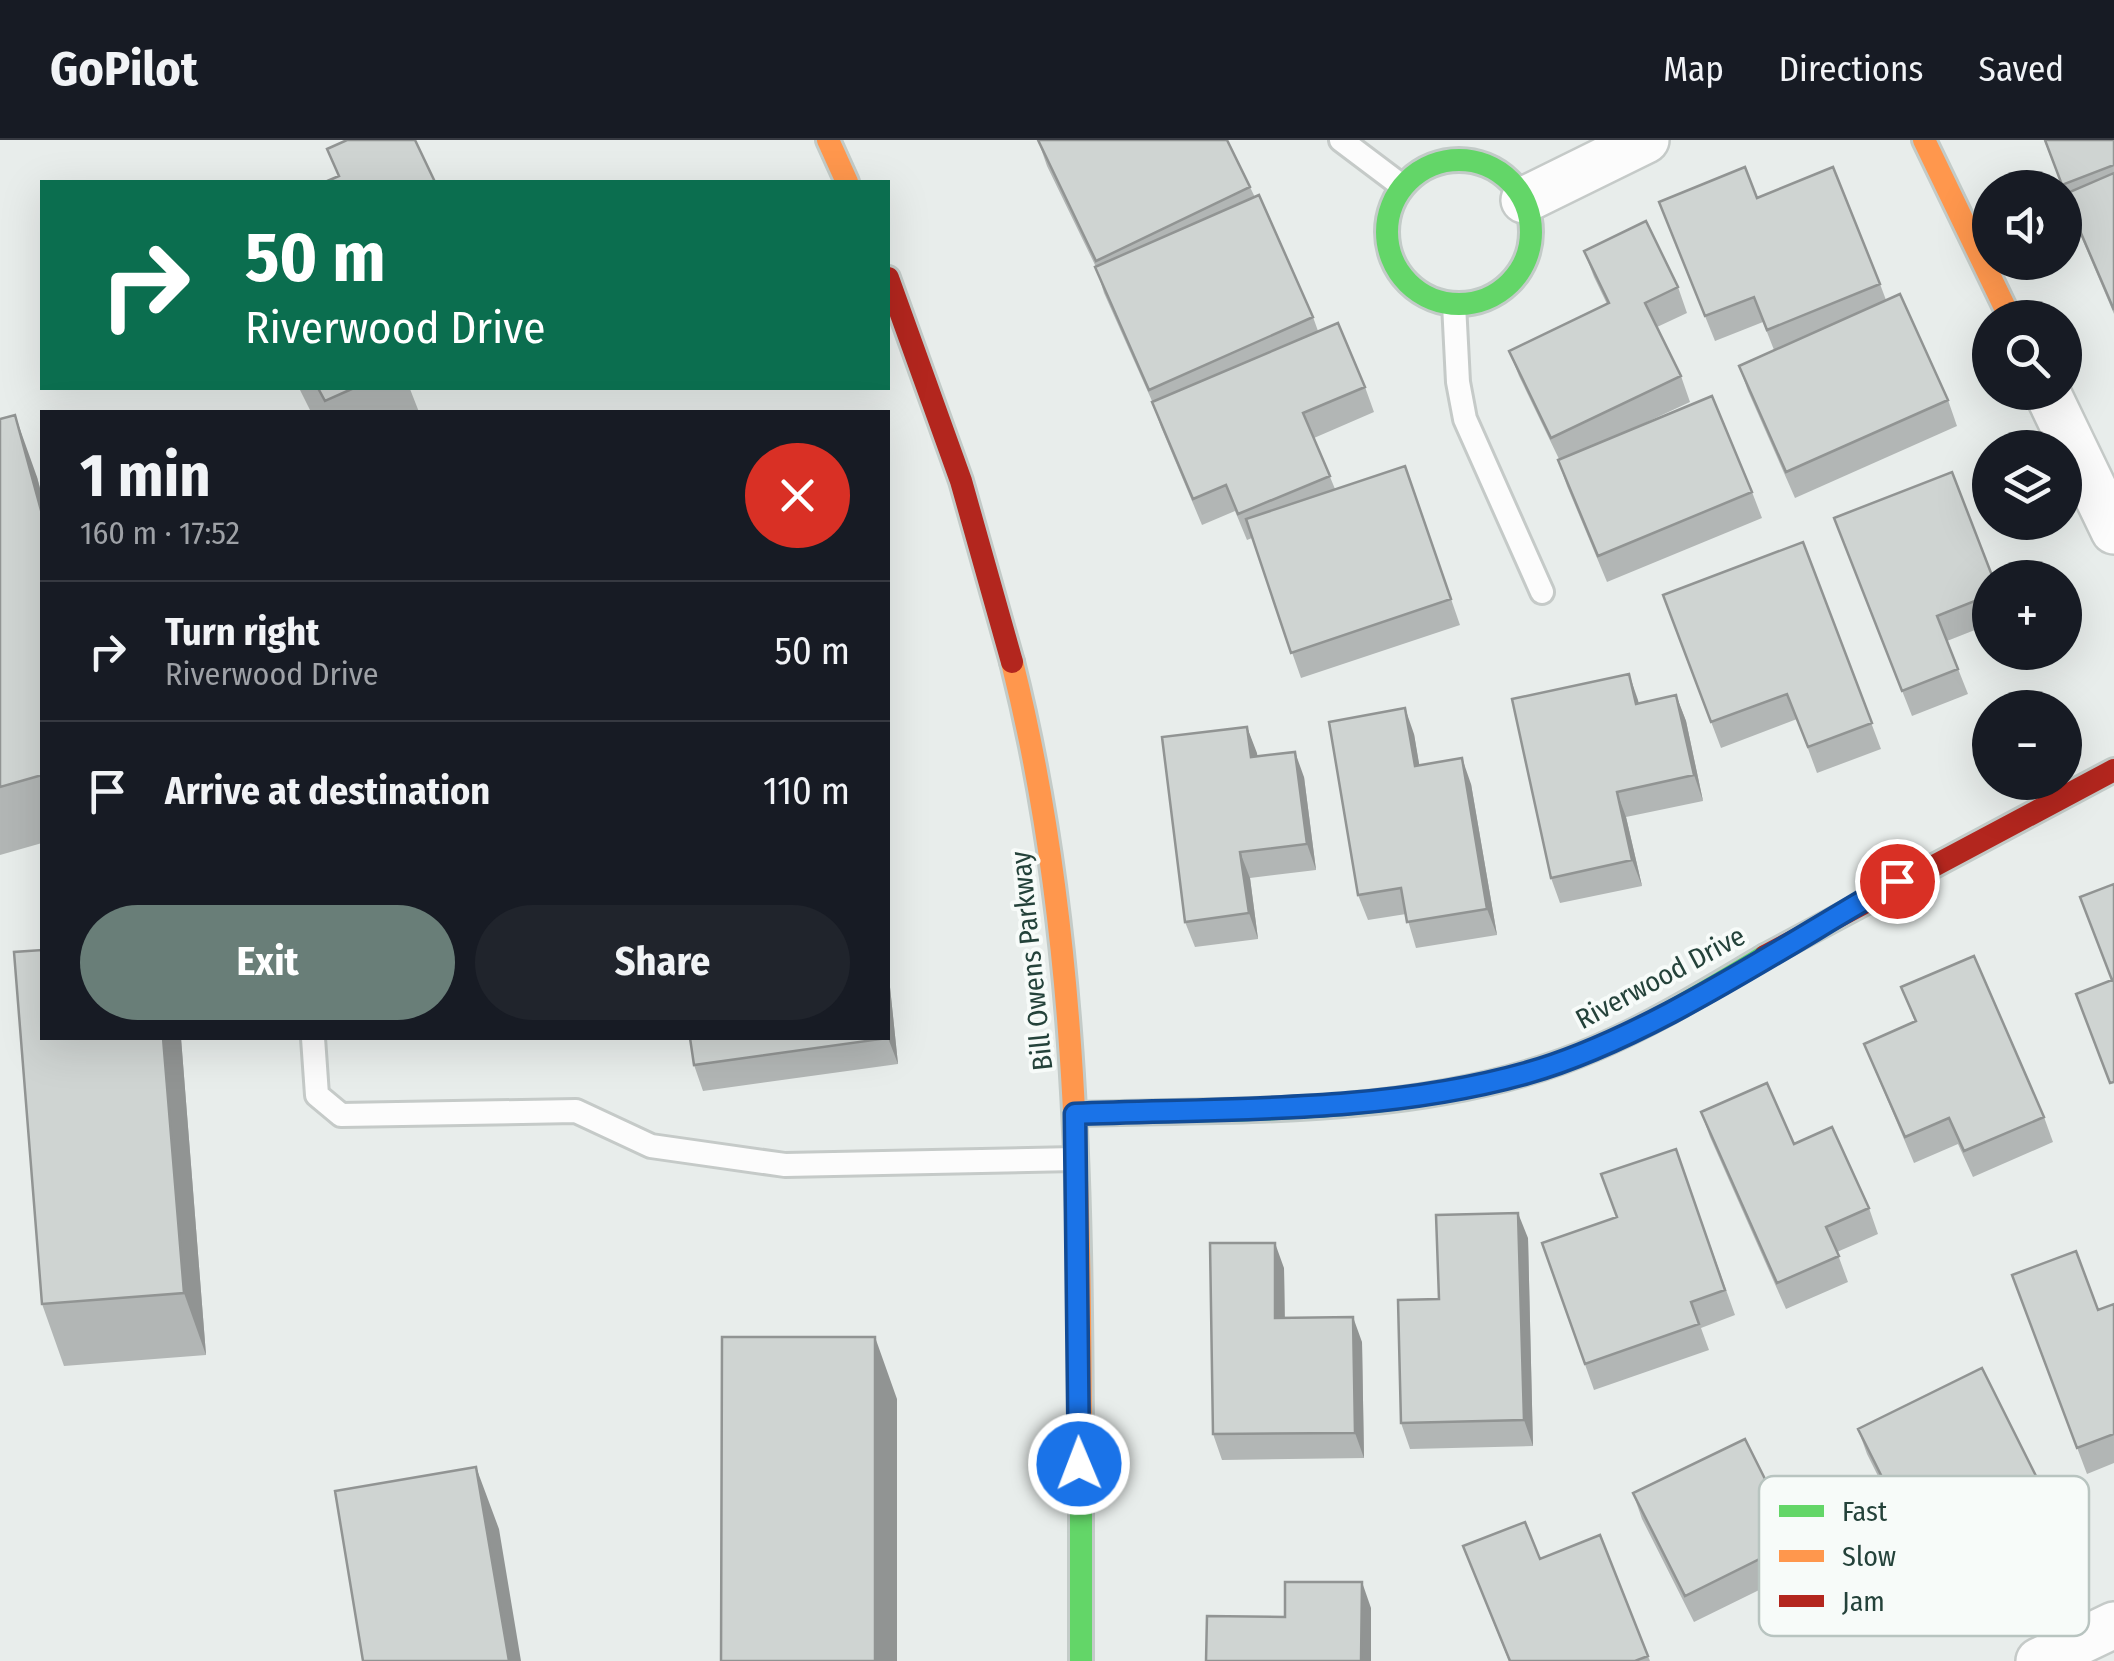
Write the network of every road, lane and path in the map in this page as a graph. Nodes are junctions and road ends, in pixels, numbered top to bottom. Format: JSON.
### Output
{"nodes":[{"id":1,"x":828,"y":140,"type":"edge"},
{"id":2,"x":1341,"y":140,"type":"edge"},
{"id":3,"x":1646,"y":140,"type":"edge"},
{"id":4,"x":1924,"y":140,"type":"edge"},
{"id":5,"x":847,"y":180,"type":"edge"},
{"id":6,"x":1402,"y":186,"type":"junction"},
{"id":7,"x":1524,"y":200,"type":"junction"},
{"id":8,"x":890,"y":284,"type":"edge"},
{"id":9,"x":2001,"y":300,"type":"edge"},
{"id":10,"x":1454,"y":304,"type":"junction"},
{"id":11,"x":2055,"y":410,"type":"edge"},
{"id":12,"x":2114,"y":531,"type":"edge"},
{"id":13,"x":1542,"y":592,"type":"dead end"},
{"id":14,"x":2114,"y":770,"type":"edge"},
{"id":15,"x":313,"y":1040,"type":"edge"},
{"id":16,"x":1075,"y":1114,"type":"junction"},
{"id":17,"x":1075,"y":1159,"type":"junction"},
{"id":18,"x":2114,"y":1625,"type":"edge"},
{"id":19,"x":1082,"y":1661,"type":"edge"},
{"id":20,"x":2039,"y":1661,"type":"edge"}],
"edges":[{"from":1,"to":5,"type":"street"},
{"from":2,"to":6,"type":"lane"},
{"from":3,"to":7,"type":"street"},
{"from":4,"to":9,"type":"street"},
{"from":6,"to":7,"type":"street"},
{"from":6,"to":10,"type":"street"},
{"from":7,"to":10,"type":"street"},
{"from":8,"to":16,"type":"street","name":"Bill Owens Parkway"},
{"from":10,"to":13,"type":"lane"},
{"from":11,"to":12,"type":"street"},
{"from":14,"to":16,"type":"street","name":"Riverwood Drive"},
{"from":15,"to":17,"type":"lane"},
{"from":16,"to":17,"type":"street","name":"Bill Owens Parkway"},
{"from":17,"to":19,"type":"street","name":"Bill Owens Parkway"},
{"from":18,"to":20,"type":"street"}]}
